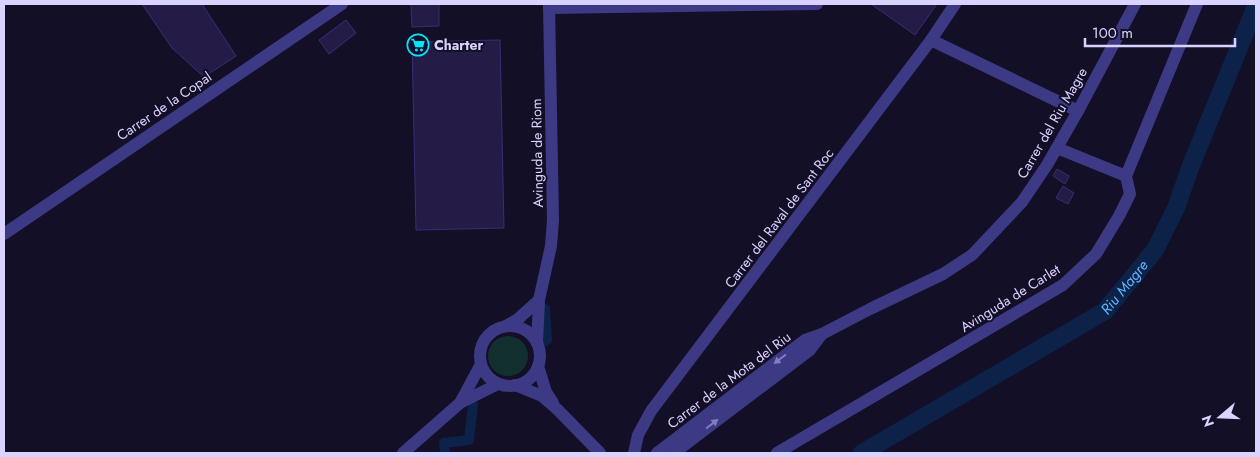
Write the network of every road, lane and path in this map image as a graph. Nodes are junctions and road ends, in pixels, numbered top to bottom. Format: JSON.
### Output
{"nodes":[{"id":1,"x":342,"y":4,"type":"edge"},
{"id":2,"x":817,"y":4,"type":"edge"},
{"id":3,"x":955,"y":4,"type":"edge"},
{"id":4,"x":1135,"y":4,"type":"edge"},
{"id":5,"x":1197,"y":4,"type":"edge"},
{"id":6,"x":657,"y":5,"type":"edge"},
{"id":7,"x":733,"y":5,"type":"edge"},
{"id":8,"x":549,"y":6,"type":"edge"},
{"id":9,"x":931,"y":40,"type":"junction"},
{"id":10,"x":1078,"y":111,"type":"junction"},
{"id":11,"x":1056,"y":148,"type":"junction"},
{"id":12,"x":1126,"y":176,"type":"junction"},
{"id":13,"x":1022,"y":202,"type":"joint"},
{"id":14,"x":4,"y":234,"type":"edge"},
{"id":15,"x":539,"y":300,"type":"junction"},
{"id":16,"x":506,"y":326,"type":"junction"},
{"id":17,"x":822,"y":334,"type":"junction"},
{"id":18,"x":537,"y":343,"type":"junction"},
{"id":19,"x":481,"y":364,"type":"junction"},
{"id":20,"x":538,"y":366,"type":"junction"},
{"id":21,"x":498,"y":384,"type":"junction"},
{"id":22,"x":515,"y":385,"type":"junction"},
{"id":23,"x":460,"y":402,"type":"junction"},
{"id":24,"x":557,"y":409,"type":"junction"},
{"id":25,"x":403,"y":453,"type":"edge"},
{"id":26,"x":600,"y":453,"type":"edge"},
{"id":27,"x":634,"y":453,"type":"edge"},
{"id":28,"x":657,"y":453,"type":"edge"},
{"id":29,"x":674,"y":453,"type":"edge"},
{"id":30,"x":777,"y":453,"type":"edge"}],
"edges":[{"from":1,"to":14,"type":"street","name":"Carrer de la Copal"},
{"from":2,"to":7,"type":"street"},
{"from":3,"to":9,"type":"street","name":"Carrer del Raval de Sant Roc"},
{"from":4,"to":10,"type":"street","name":"Carrer del Riu Magre"},
{"from":5,"to":12,"type":"street","name":"Avinguda de Carlet"},
{"from":6,"to":7,"type":"street"},
{"from":6,"to":8,"type":"street"},
{"from":8,"to":15,"type":"street","name":"Avinguda de Riom"},
{"from":9,"to":10,"type":"street"},
{"from":9,"to":27,"type":"street","name":"Carrer del Raval de Sant Roc"},
{"from":10,"to":11,"type":"street","name":"Carrer del Riu Magre"},
{"from":11,"to":12,"type":"street"},
{"from":11,"to":13,"type":"street","name":"Carrer del Riu Magre"},
{"from":12,"to":30,"type":"street","name":"Avinguda de Carlet"},
{"from":13,"to":17,"type":"street","name":"Carrer de la Mota del Riu"},
{"from":15,"to":16,"type":"street"},
{"from":15,"to":18,"type":"street","name":"Avinguda de Riom"},
{"from":16,"to":18,"type":"street"},
{"from":16,"to":19,"type":"street"},
{"from":17,"to":28,"type":"street","name":"Carrer de la Mota del Riu","one_way":true},
{"from":29,"to":17,"type":"street","name":"Carrer de la Mota del Riu","one_way":true},
{"from":18,"to":20,"type":"street"},
{"from":19,"to":21,"type":"street"},
{"from":19,"to":23,"type":"street"},
{"from":20,"to":22,"type":"street"},
{"from":20,"to":24,"type":"street"},
{"from":21,"to":22,"type":"street"},
{"from":21,"to":23,"type":"street"},
{"from":22,"to":24,"type":"street"},
{"from":23,"to":25,"type":"street"},
{"from":24,"to":26,"type":"street"}]}
